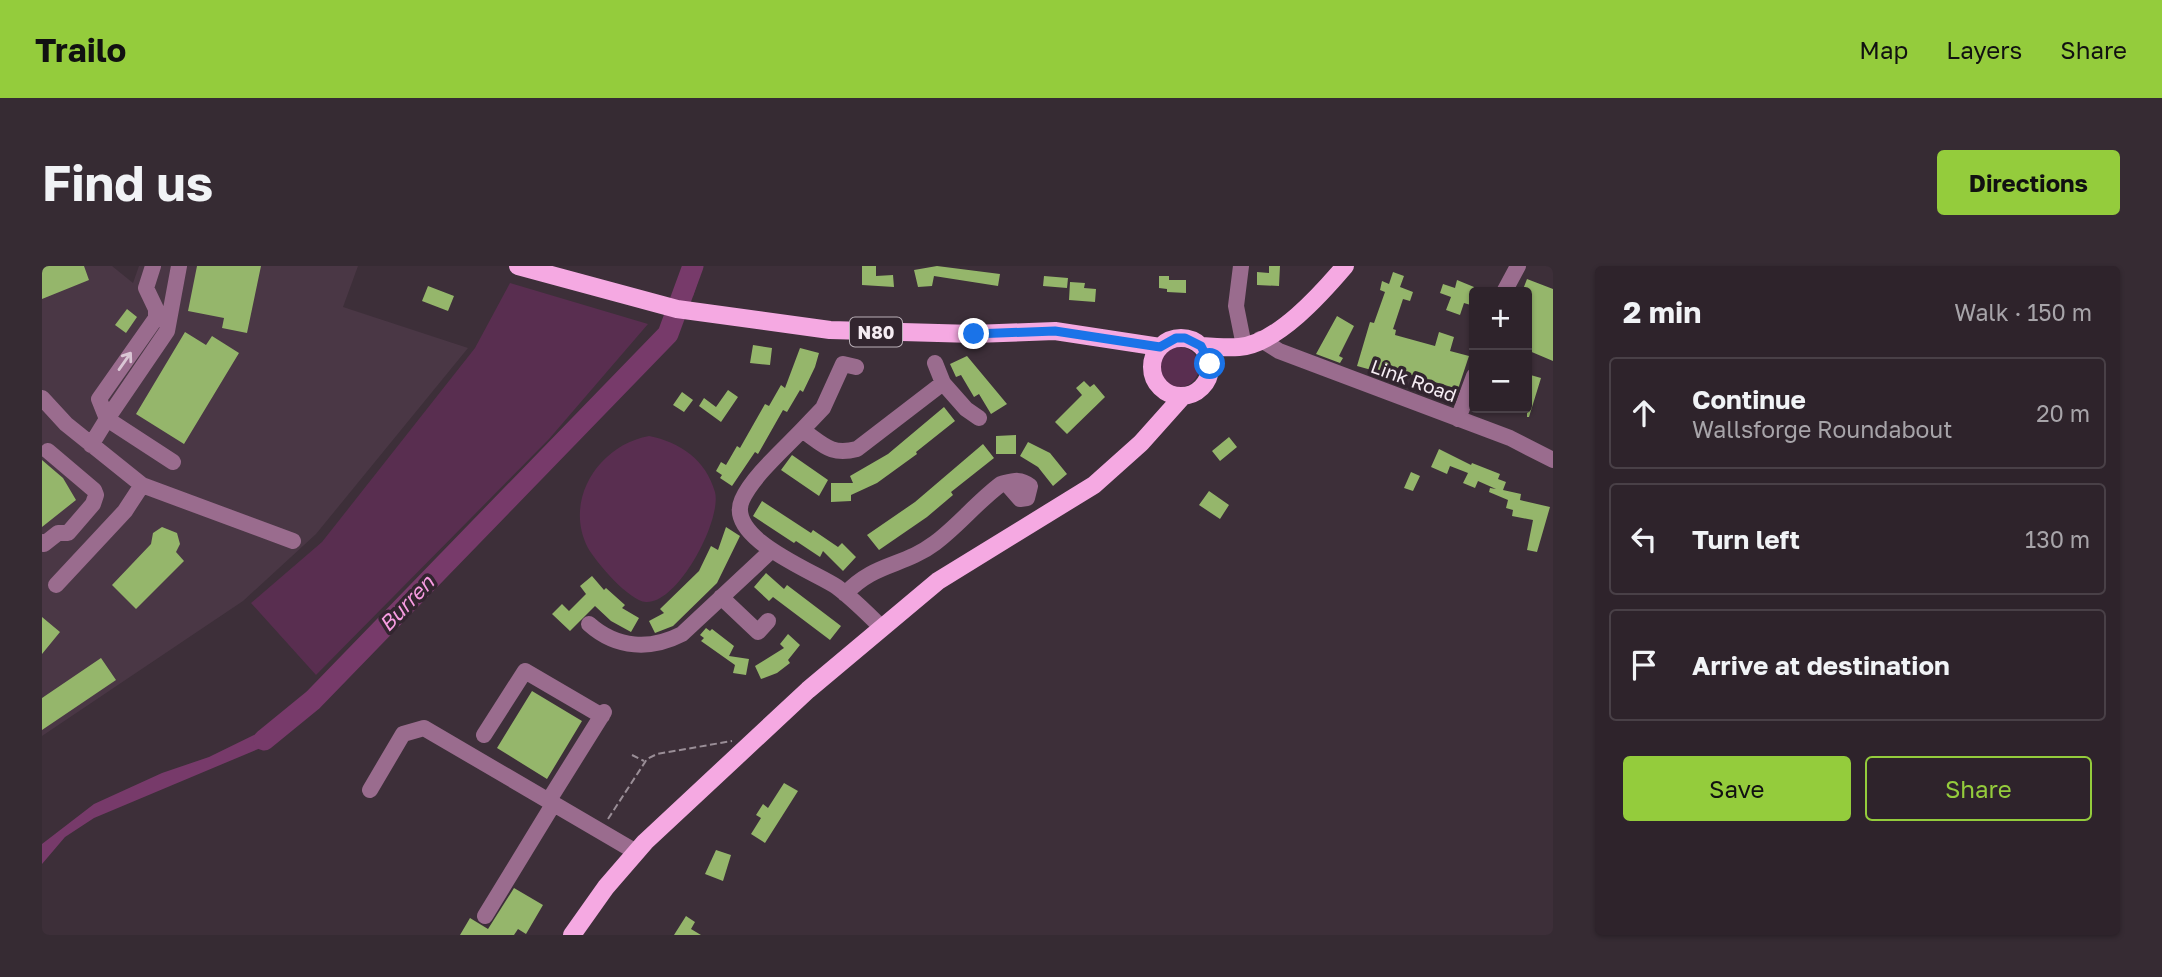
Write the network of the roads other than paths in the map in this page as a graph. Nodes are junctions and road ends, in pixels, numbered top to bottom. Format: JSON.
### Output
{"nodes":[{"id":1,"x":153,"y":266,"type":"edge"},
{"id":2,"x":179,"y":266,"type":"edge"},
{"id":3,"x":518,"y":266,"type":"edge"},
{"id":4,"x":1241,"y":266,"type":"edge"},
{"id":5,"x":1345,"y":266,"type":"edge"},
{"id":6,"x":1518,"y":266,"type":"edge"},
{"id":7,"x":1507,"y":287,"type":"edge"},
{"id":8,"x":163,"y":310,"type":"junction"},
{"id":9,"x":1116,"y":341,"type":"junction"},
{"id":10,"x":1248,"y":344,"type":"junction"},
{"id":11,"x":1201,"y":346,"type":"junction"},
{"id":12,"x":1160,"y":347,"type":"junction"},
{"id":13,"x":935,"y":363,"type":"dead end"},
{"id":14,"x":856,"y":367,"type":"dead end"},
{"id":15,"x":1152,"y":369,"type":"junction"},
{"id":16,"x":1209,"y":374,"type":"junction"},
{"id":17,"x":943,"y":383,"type":"junction"},
{"id":18,"x":1161,"y":388,"type":"junction"},
{"id":19,"x":1469,"y":389,"type":"edge"},
{"id":20,"x":1184,"y":396,"type":"junction"},
{"id":21,"x":42,"y":398,"type":"edge"},
{"id":22,"x":979,"y":418,"type":"dead end"},
{"id":23,"x":107,"y":419,"type":"junction"},
{"id":24,"x":1458,"y":419,"type":"junction"},
{"id":25,"x":1155,"y":425,"type":"junction"},
{"id":26,"x":802,"y":430,"type":"junction"},
{"id":27,"x":91,"y":445,"type":"junction"},
{"id":28,"x":48,"y":451,"type":"dead end"},
{"id":29,"x":1553,"y":460,"type":"edge"},
{"id":30,"x":173,"y":462,"type":"dead end"},
{"id":31,"x":1006,"y":483,"type":"dead end"},
{"id":32,"x":142,"y":485,"type":"junction"},
{"id":33,"x":80,"y":521,"type":"junction"},
{"id":34,"x":101,"y":537,"type":"junction"},
{"id":35,"x":293,"y":541,"type":"dead end"},
{"id":36,"x":42,"y":542,"type":"edge"},
{"id":37,"x":772,"y":550,"type":"junction"},
{"id":38,"x":56,"y":585,"type":"dead end"},
{"id":39,"x":845,"y":594,"type":"junction"},
{"id":40,"x":721,"y":597,"type":"junction"},
{"id":41,"x":768,"y":621,"type":"dead end"},
{"id":42,"x":589,"y":624,"type":"dead end"},
{"id":43,"x":881,"y":627,"type":"junction"},
{"id":44,"x":484,"y":735,"type":"dead end"},
{"id":45,"x":370,"y":790,"type":"dead end"},
{"id":46,"x":552,"y":802,"type":"junction"},
{"id":47,"x":636,"y":852,"type":"junction"},
{"id":48,"x":485,"y":916,"type":"dead end"},
{"id":49,"x":572,"y":935,"type":"edge"}],
"edges":[{"from":1,"to":8,"type":"street"},
{"from":2,"to":8,"type":"street"},
{"from":3,"to":9,"type":"main road","number":"N80"},
{"from":4,"to":10,"type":"street"},
{"from":5,"to":10,"type":"main road"},
{"from":6,"to":7,"type":"street"},
{"from":8,"to":23,"type":"street"},
{"from":9,"to":12,"type":"main road","number":"N80"},
{"from":9,"to":15,"type":"main road","number":"N80"},
{"from":10,"to":11,"type":"main road","number":"N80"},
{"from":10,"to":16,"type":"main road"},
{"from":10,"to":24,"type":"street","name":"Link Road"},
{"from":11,"to":12,"type":"main road","number":"N80"},
{"from":11,"to":16,"type":"main road"},
{"from":12,"to":15,"type":"main road"},
{"from":13,"to":17,"type":"street"},
{"from":14,"to":26,"type":"street"},
{"from":15,"to":18,"type":"main road","number":"N80"},
{"from":16,"to":20,"type":"main road"},
{"from":17,"to":22,"type":"street"},
{"from":17,"to":26,"type":"street"},
{"from":18,"to":20,"type":"main road"},
{"from":18,"to":25,"type":"main road"},
{"from":19,"to":24,"type":"street"},
{"from":20,"to":25,"type":"main road"},
{"from":21,"to":27,"type":"street"},
{"from":23,"to":27,"type":"street"},
{"from":23,"to":30,"type":"street"},
{"from":24,"to":29,"type":"street","name":"Link Road"},
{"from":25,"to":43,"type":"main road"},
{"from":26,"to":37,"type":"street"},
{"from":27,"to":32,"type":"street"},
{"from":28,"to":33,"type":"street"},
{"from":31,"to":39,"type":"street"},
{"from":32,"to":34,"type":"street"},
{"from":32,"to":35,"type":"street"},
{"from":33,"to":34,"type":"street"},
{"from":33,"to":36,"type":"street"},
{"from":34,"to":38,"type":"street"},
{"from":37,"to":39,"type":"street"},
{"from":37,"to":40,"type":"street"},
{"from":39,"to":43,"type":"street"},
{"from":40,"to":41,"type":"street"},
{"from":40,"to":42,"type":"street"},
{"from":43,"to":47,"type":"main road"},
{"from":44,"to":46,"type":"street"},
{"from":45,"to":46,"type":"street"},
{"from":46,"to":47,"type":"street"},
{"from":46,"to":48,"type":"street"},
{"from":47,"to":49,"type":"main road"}]}
